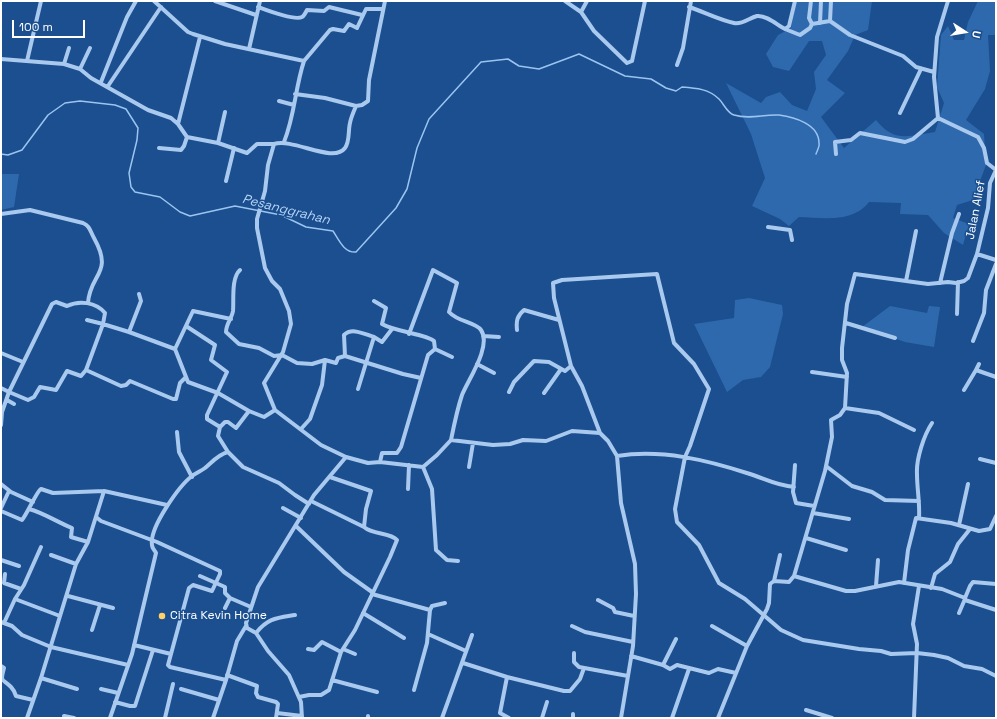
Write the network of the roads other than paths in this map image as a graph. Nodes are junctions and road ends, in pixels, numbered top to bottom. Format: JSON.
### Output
{"nodes":[{"id":1,"x":41,"y":1,"type":"edge"},
{"id":2,"x":136,"y":1,"type":"edge"},
{"id":3,"x":260,"y":1,"type":"edge"},
{"id":4,"x":385,"y":1,"type":"edge"},
{"id":5,"x":565,"y":1,"type":"edge"},
{"id":6,"x":587,"y":1,"type":"edge"},
{"id":7,"x":645,"y":1,"type":"edge"},
{"id":8,"x":691,"y":1,"type":"edge"},
{"id":9,"x":795,"y":1,"type":"edge"},
{"id":10,"x":811,"y":1,"type":"edge"},
{"id":11,"x":821,"y":1,"type":"edge"},
{"id":12,"x":831,"y":1,"type":"edge"},
{"id":13,"x":948,"y":1,"type":"edge"},
{"id":14,"x":218,"y":2,"type":"edge"},
{"id":15,"x":158,"y":3,"type":"edge"},
{"id":16,"x":258,"y":7,"type":"junction"},
{"id":17,"x":690,"y":7,"type":"junction"},
{"id":18,"x":383,"y":9,"type":"junction"},
{"id":19,"x":581,"y":12,"type":"junction"},
{"id":20,"x":256,"y":15,"type":"junction"},
{"id":21,"x":362,"y":15,"type":"junction"},
{"id":22,"x":830,"y":21,"type":"junction"},
{"id":23,"x":820,"y":23,"type":"junction"},
{"id":24,"x":812,"y":24,"type":"junction"},
{"id":25,"x":785,"y":29,"type":"junction"},
{"id":26,"x":200,"y":37,"type":"junction"},
{"id":27,"x":68,"y":48,"type":"dead end"},
{"id":28,"x":90,"y":48,"type":"dead end"},
{"id":29,"x":249,"y":49,"type":"junction"},
{"id":30,"x":1,"y":59,"type":"edge"},
{"id":31,"x":27,"y":61,"type":"junction"},
{"id":32,"x":304,"y":61,"type":"junction"},
{"id":33,"x":64,"y":64,"type":"junction"},
{"id":34,"x":677,"y":65,"type":"dead end"},
{"id":35,"x":80,"y":69,"type":"junction"},
{"id":36,"x":921,"y":69,"type":"junction"},
{"id":37,"x":934,"y":72,"type":"junction"},
{"id":38,"x":101,"y":82,"type":"junction"},
{"id":39,"x":108,"y":86,"type":"junction"},
{"id":40,"x":295,"y":94,"type":"junction"},
{"id":41,"x":279,"y":101,"type":"dead end"},
{"id":42,"x":294,"y":105,"type":"junction"},
{"id":43,"x":356,"y":106,"type":"junction"},
{"id":44,"x":225,"y":112,"type":"dead end"},
{"id":45,"x":900,"y":113,"type":"dead end"},
{"id":46,"x":938,"y":118,"type":"junction"},
{"id":47,"x":178,"y":124,"type":"junction"},
{"id":48,"x":187,"y":137,"type":"junction"},
{"id":49,"x":284,"y":142,"type":"junction"},
{"id":50,"x":218,"y":143,"type":"junction"},
{"id":51,"x":274,"y":144,"type":"junction"},
{"id":52,"x":159,"y":148,"type":"dead end"},
{"id":53,"x":234,"y":148,"type":"junction"},
{"id":54,"x":836,"y":154,"type":"dead end"},
{"id":55,"x":996,"y":170,"type":"edge"},
{"id":56,"x":226,"y":181,"type":"dead end"},
{"id":57,"x":1,"y":214,"type":"edge"},
{"id":58,"x":959,"y":214,"type":"dead end"},
{"id":59,"x":768,"y":227,"type":"dead end"},
{"id":60,"x":916,"y":231,"type":"dead end"},
{"id":61,"x":792,"y":240,"type":"dead end"},
{"id":62,"x":977,"y":254,"type":"junction"},
{"id":63,"x":996,"y":260,"type":"edge"},
{"id":64,"x":996,"y":264,"type":"edge"},
{"id":65,"x":240,"y":270,"type":"dead end"},
{"id":66,"x":994,"y":271,"type":"edge"},
{"id":67,"x":906,"y":281,"type":"junction"},
{"id":68,"x":940,"y":282,"type":"junction"},
{"id":69,"x":958,"y":282,"type":"junction"},
{"id":70,"x":139,"y":294,"type":"dead end"},
{"id":71,"x":374,"y":302,"type":"dead end"},
{"id":72,"x":88,"y":303,"type":"junction"},
{"id":73,"x":957,"y":314,"type":"dead end"},
{"id":74,"x":231,"y":319,"type":"junction"},
{"id":75,"x":87,"y":320,"type":"dead end"},
{"id":76,"x":559,"y":320,"type":"junction"},
{"id":77,"x":846,"y":323,"type":"junction"},
{"id":78,"x":103,"y":324,"type":"junction"},
{"id":79,"x":186,"y":326,"type":"junction"},
{"id":80,"x":392,"y":329,"type":"junction"},
{"id":81,"x":517,"y":330,"type":"dead end"},
{"id":82,"x":129,"y":332,"type":"junction"},
{"id":83,"x":409,"y":334,"type":"junction"},
{"id":84,"x":483,"y":336,"type":"junction"},
{"id":85,"x":374,"y":337,"type":"junction"},
{"id":86,"x":499,"y":337,"type":"dead end"},
{"id":87,"x":895,"y":338,"type":"dead end"},
{"id":88,"x":973,"y":341,"type":"dead end"},
{"id":89,"x":175,"y":349,"type":"junction"},
{"id":90,"x":435,"y":349,"type":"junction"},
{"id":91,"x":1,"y":353,"type":"edge"},
{"id":92,"x":282,"y":355,"type":"junction"},
{"id":93,"x":345,"y":356,"type":"junction"},
{"id":94,"x":452,"y":357,"type":"dead end"},
{"id":95,"x":325,"y":360,"type":"junction"},
{"id":96,"x":366,"y":361,"type":"junction"},
{"id":97,"x":23,"y":362,"type":"junction"},
{"id":98,"x":478,"y":364,"type":"junction"},
{"id":99,"x":979,"y":364,"type":"dead end"},
{"id":100,"x":571,"y":366,"type":"junction"},
{"id":101,"x":561,"y":369,"type":"junction"},
{"id":102,"x":86,"y":370,"type":"junction"},
{"id":103,"x":976,"y":370,"type":"junction"},
{"id":104,"x":812,"y":372,"type":"dead end"},
{"id":105,"x":494,"y":373,"type":"dead end"},
{"id":106,"x":186,"y":377,"type":"junction"},
{"id":107,"x":847,"y":377,"type":"junction"},
{"id":108,"x":996,"y":377,"type":"edge"},
{"id":109,"x":422,"y":378,"type":"junction"},
{"id":110,"x":1,"y":388,"type":"edge"},
{"id":111,"x":358,"y":389,"type":"dead end"},
{"id":112,"x":964,"y":390,"type":"dead end"},
{"id":113,"x":9,"y":392,"type":"junction"},
{"id":114,"x":509,"y":392,"type":"dead end"},
{"id":115,"x":218,"y":393,"type":"junction"},
{"id":116,"x":544,"y":393,"type":"dead end"},
{"id":117,"x":7,"y":400,"type":"junction"},
{"id":118,"x":14,"y":404,"type":"dead end"},
{"id":119,"x":845,"y":408,"type":"junction"},
{"id":120,"x":275,"y":410,"type":"junction"},
{"id":121,"x":250,"y":411,"type":"junction"},
{"id":122,"x":932,"y":423,"type":"dead end"},
{"id":123,"x":1,"y":425,"type":"edge"},
{"id":124,"x":220,"y":427,"type":"junction"},
{"id":125,"x":301,"y":429,"type":"junction"},
{"id":126,"x":914,"y":430,"type":"dead end"},
{"id":127,"x":177,"y":432,"type":"dead end"},
{"id":128,"x":600,"y":433,"type":"junction"},
{"id":129,"x":451,"y":440,"type":"junction"},
{"id":130,"x":473,"y":443,"type":"junction"},
{"id":131,"x":228,"y":452,"type":"junction"},
{"id":132,"x":617,"y":456,"type":"junction"},
{"id":133,"x":346,"y":457,"type":"junction"},
{"id":134,"x":685,"y":457,"type":"junction"},
{"id":135,"x":980,"y":459,"type":"dead end"},
{"id":136,"x":380,"y":462,"type":"junction"},
{"id":137,"x":996,"y":463,"type":"edge"},
{"id":138,"x":409,"y":465,"type":"junction"},
{"id":139,"x":795,"y":465,"type":"dead end"},
{"id":140,"x":826,"y":466,"type":"junction"},
{"id":141,"x":423,"y":467,"type":"junction"},
{"id":142,"x":469,"y":467,"type":"dead end"},
{"id":143,"x":192,"y":477,"type":"junction"},
{"id":144,"x":330,"y":477,"type":"junction"},
{"id":145,"x":1,"y":484,"type":"edge"},
{"id":146,"x":968,"y":484,"type":"dead end"},
{"id":147,"x":794,"y":487,"type":"junction"},
{"id":148,"x":408,"y":489,"type":"dead end"},
{"id":149,"x":9,"y":491,"type":"junction"},
{"id":150,"x":104,"y":491,"type":"junction"},
{"id":151,"x":920,"y":501,"type":"junction"},
{"id":152,"x":33,"y":502,"type":"junction"},
{"id":153,"x":310,"y":502,"type":"junction"},
{"id":154,"x":168,"y":505,"type":"junction"},
{"id":155,"x":814,"y":506,"type":"junction"},
{"id":156,"x":283,"y":508,"type":"dead end"},
{"id":157,"x":1,"y":509,"type":"edge"},
{"id":158,"x":29,"y":509,"type":"junction"},
{"id":159,"x":813,"y":513,"type":"junction"},
{"id":160,"x":996,"y":516,"type":"edge"},
{"id":161,"x":96,"y":517,"type":"junction"},
{"id":162,"x":301,"y":518,"type":"junction"},
{"id":163,"x":919,"y":518,"type":"junction"},
{"id":164,"x":849,"y":519,"type":"dead end"},
{"id":165,"x":959,"y":525,"type":"junction"},
{"id":166,"x":296,"y":526,"type":"junction"},
{"id":167,"x":364,"y":527,"type":"junction"},
{"id":168,"x":970,"y":529,"type":"junction"},
{"id":169,"x":806,"y":538,"type":"junction"},
{"id":170,"x":152,"y":541,"type":"junction"},
{"id":171,"x":88,"y":542,"type":"junction"},
{"id":172,"x":40,"y":547,"type":"dead end"},
{"id":173,"x":846,"y":550,"type":"dead end"},
{"id":174,"x":51,"y":555,"type":"dead end"},
{"id":175,"x":780,"y":555,"type":"dead end"},
{"id":176,"x":1,"y":560,"type":"edge"},
{"id":177,"x":878,"y":560,"type":"dead end"},
{"id":178,"x":458,"y":562,"type":"dead end"},
{"id":179,"x":76,"y":564,"type":"junction"},
{"id":180,"x":19,"y":566,"type":"dead end"},
{"id":181,"x":6,"y":574,"type":"dead end"},
{"id":182,"x":200,"y":576,"type":"dead end"},
{"id":183,"x":794,"y":576,"type":"junction"},
{"id":184,"x":774,"y":581,"type":"junction"},
{"id":185,"x":216,"y":582,"type":"junction"},
{"id":186,"x":904,"y":583,"type":"junction"},
{"id":187,"x":996,"y":584,"type":"edge"},
{"id":188,"x":876,"y":586,"type":"junction"},
{"id":189,"x":920,"y":586,"type":"junction"},
{"id":190,"x":931,"y":588,"type":"junction"},
{"id":191,"x":21,"y":589,"type":"junction"},
{"id":192,"x":372,"y":593,"type":"junction"},
{"id":193,"x":68,"y":596,"type":"junction"},
{"id":194,"x":230,"y":598,"type":"junction"},
{"id":195,"x":15,"y":599,"type":"junction"},
{"id":196,"x":965,"y":599,"type":"junction"},
{"id":197,"x":598,"y":600,"type":"dead end"},
{"id":198,"x":445,"y":603,"type":"dead end"},
{"id":199,"x":100,"y":605,"type":"junction"},
{"id":200,"x":251,"y":607,"type":"junction"},
{"id":201,"x":113,"y":608,"type":"dead end"},
{"id":202,"x":225,"y":608,"type":"dead end"},
{"id":203,"x":430,"y":610,"type":"junction"},
{"id":204,"x":996,"y":610,"type":"edge"},
{"id":205,"x":363,"y":613,"type":"junction"},
{"id":206,"x":959,"y":613,"type":"dead end"},
{"id":207,"x":295,"y":615,"type":"dead end"},
{"id":208,"x":764,"y":615,"type":"junction"},
{"id":209,"x":60,"y":616,"type":"junction"},
{"id":210,"x":634,"y":616,"type":"junction"},
{"id":211,"x":3,"y":622,"type":"edge"},
{"id":212,"x":246,"y":626,"type":"junction"},
{"id":213,"x":572,"y":626,"type":"dead end"},
{"id":214,"x":712,"y":626,"type":"dead end"},
{"id":215,"x":92,"y":630,"type":"dead end"},
{"id":216,"x":256,"y":633,"type":"junction"},
{"id":217,"x":428,"y":634,"type":"junction"},
{"id":218,"x":472,"y":635,"type":"dead end"},
{"id":219,"x":404,"y":638,"type":"dead end"},
{"id":220,"x":676,"y":639,"type":"dead end"},
{"id":221,"x":633,"y":642,"type":"junction"},
{"id":222,"x":134,"y":645,"type":"junction"},
{"id":223,"x":747,"y":646,"type":"junction"},
{"id":224,"x":51,"y":647,"type":"junction"},
{"id":225,"x":308,"y":649,"type":"dead end"},
{"id":226,"x":153,"y":650,"type":"junction"},
{"id":227,"x":342,"y":650,"type":"junction"},
{"id":228,"x":466,"y":650,"type":"junction"},
{"id":229,"x":574,"y":653,"type":"dead end"},
{"id":230,"x":917,"y":653,"type":"junction"},
{"id":231,"x":172,"y":654,"type":"junction"},
{"id":232,"x":355,"y":654,"type":"dead end"},
{"id":233,"x":632,"y":656,"type":"junction"},
{"id":234,"x":463,"y":663,"type":"junction"},
{"id":235,"x":128,"y":665,"type":"junction"},
{"id":236,"x":663,"y":665,"type":"junction"},
{"id":237,"x":1,"y":666,"type":"edge"},
{"id":238,"x":584,"y":668,"type":"junction"},
{"id":239,"x":690,"y":669,"type":"junction"},
{"id":240,"x":736,"y":673,"type":"junction"},
{"id":241,"x":228,"y":675,"type":"junction"},
{"id":242,"x":628,"y":676,"type":"junction"},
{"id":243,"x":996,"y":676,"type":"edge"},
{"id":244,"x":507,"y":677,"type":"junction"},
{"id":245,"x":41,"y":678,"type":"junction"},
{"id":246,"x":226,"y":680,"type":"junction"},
{"id":247,"x":332,"y":680,"type":"junction"},
{"id":248,"x":173,"y":684,"type":"dead end"},
{"id":249,"x":77,"y":689,"type":"dead end"},
{"id":250,"x":101,"y":689,"type":"dead end"},
{"id":251,"x":181,"y":689,"type":"dead end"},
{"id":252,"x":414,"y":690,"type":"dead end"},
{"id":253,"x":377,"y":692,"type":"dead end"},
{"id":254,"x":118,"y":693,"type":"junction"},
{"id":255,"x":299,"y":697,"type":"junction"},
{"id":256,"x":33,"y":700,"type":"junction"},
{"id":257,"x":219,"y":700,"type":"junction"},
{"id":258,"x":115,"y":702,"type":"junction"},
{"id":259,"x":546,"y":702,"type":"dead end"},
{"id":260,"x":806,"y":710,"type":"dead end"},
{"id":261,"x":277,"y":713,"type":"junction"},
{"id":262,"x":64,"y":716,"type":"dead end"},
{"id":263,"x":302,"y":717,"type":"edge"},
{"id":264,"x":27,"y":718,"type":"edge"},
{"id":265,"x":74,"y":718,"type":"edge"},
{"id":266,"x":110,"y":718,"type":"edge"},
{"id":267,"x":165,"y":718,"type":"edge"},
{"id":268,"x":212,"y":718,"type":"edge"},
{"id":269,"x":276,"y":718,"type":"edge"},
{"id":270,"x":442,"y":718,"type":"edge"},
{"id":271,"x":509,"y":718,"type":"edge"},
{"id":272,"x":542,"y":718,"type":"edge"},
{"id":273,"x":622,"y":718,"type":"edge"},
{"id":274,"x":672,"y":718,"type":"edge"},
{"id":275,"x":718,"y":718,"type":"edge"},
{"id":276,"x":832,"y":718,"type":"edge"},
{"id":277,"x":914,"y":718,"type":"edge"}],
"edges":[{"from":1,"to":31,"type":"street"},
{"from":2,"to":38,"type":"street"},
{"from":3,"to":16,"type":"street"},
{"from":4,"to":18,"type":"street"},
{"from":5,"to":19,"type":"street"},
{"from":6,"to":19,"type":"street"},
{"from":7,"to":19,"type":"street"},
{"from":8,"to":17,"type":"street"},
{"from":9,"to":25,"type":"street"},
{"from":10,"to":24,"type":"street"},
{"from":11,"to":23,"type":"street"},
{"from":12,"to":22,"type":"street"},
{"from":13,"to":37,"type":"street"},
{"from":14,"to":20,"type":"street"},
{"from":15,"to":26,"type":"street"},
{"from":15,"to":39,"type":"street"},
{"from":16,"to":20,"type":"street"},
{"from":16,"to":21,"type":"street"},
{"from":17,"to":25,"type":"street"},
{"from":17,"to":34,"type":"street"},
{"from":18,"to":21,"type":"street"},
{"from":18,"to":43,"type":"street"},
{"from":20,"to":29,"type":"street"},
{"from":21,"to":32,"type":"street"},
{"from":22,"to":23,"type":"street"},
{"from":22,"to":36,"type":"street"},
{"from":23,"to":24,"type":"street"},
{"from":24,"to":25,"type":"street"},
{"from":26,"to":29,"type":"street"},
{"from":26,"to":47,"type":"street"},
{"from":27,"to":33,"type":"street"},
{"from":28,"to":35,"type":"street"},
{"from":29,"to":32,"type":"street"},
{"from":30,"to":31,"type":"street"},
{"from":31,"to":33,"type":"street"},
{"from":32,"to":40,"type":"street"},
{"from":33,"to":35,"type":"street"},
{"from":35,"to":38,"type":"street"},
{"from":36,"to":37,"type":"street"},
{"from":36,"to":45,"type":"street"},
{"from":37,"to":46,"type":"street"},
{"from":38,"to":39,"type":"street"},
{"from":39,"to":47,"type":"street"},
{"from":40,"to":42,"type":"street"},
{"from":40,"to":43,"type":"street"},
{"from":41,"to":42,"type":"street"},
{"from":42,"to":49,"type":"street"},
{"from":43,"to":49,"type":"street"},
{"from":44,"to":50,"type":"street"},
{"from":46,"to":54,"type":"street"},
{"from":46,"to":55,"type":"street","name":"Jalan Alief"},
{"from":47,"to":48,"type":"street"},
{"from":48,"to":50,"type":"street"},
{"from":48,"to":52,"type":"street"},
{"from":49,"to":51,"type":"street"},
{"from":50,"to":53,"type":"street"},
{"from":51,"to":53,"type":"street"},
{"from":51,"to":92,"type":"street"},
{"from":53,"to":56,"type":"street"},
{"from":55,"to":62,"type":"street","name":"Jalan Alief"},
{"from":57,"to":72,"type":"street"},
{"from":58,"to":68,"type":"street"},
{"from":59,"to":61,"type":"street"},
{"from":60,"to":67,"type":"street"},
{"from":62,"to":63,"type":"street"},
{"from":62,"to":69,"type":"street","name":"Jalan Alief"},
{"from":64,"to":66,"type":"street"},
{"from":65,"to":74,"type":"street"},
{"from":66,"to":88,"type":"street"},
{"from":67,"to":68,"type":"street"},
{"from":67,"to":77,"type":"street"},
{"from":68,"to":69,"type":"street"},
{"from":69,"to":73,"type":"street"},
{"from":70,"to":82,"type":"street"},
{"from":71,"to":80,"type":"street"},
{"from":72,"to":78,"type":"street"},
{"from":72,"to":97,"type":"street"},
{"from":74,"to":79,"type":"street"},
{"from":74,"to":92,"type":"street"},
{"from":75,"to":78,"type":"street"},
{"from":76,"to":81,"type":"street"},
{"from":76,"to":100,"type":"street"},
{"from":76,"to":134,"type":"street"},
{"from":77,"to":87,"type":"street"},
{"from":77,"to":107,"type":"street"},
{"from":78,"to":82,"type":"street"},
{"from":78,"to":102,"type":"street"},
{"from":79,"to":89,"type":"street"},
{"from":79,"to":115,"type":"street"},
{"from":80,"to":83,"type":"street"},
{"from":80,"to":85,"type":"street"},
{"from":82,"to":89,"type":"street"},
{"from":83,"to":84,"type":"street"},
{"from":83,"to":90,"type":"street"},
{"from":84,"to":86,"type":"street"},
{"from":84,"to":98,"type":"street"},
{"from":85,"to":93,"type":"street"},
{"from":85,"to":96,"type":"street"},
{"from":89,"to":106,"type":"street"},
{"from":90,"to":94,"type":"street"},
{"from":90,"to":109,"type":"street"},
{"from":91,"to":97,"type":"street"},
{"from":92,"to":95,"type":"street"},
{"from":92,"to":120,"type":"street"},
{"from":93,"to":95,"type":"street"},
{"from":93,"to":96,"type":"street"},
{"from":95,"to":125,"type":"street"},
{"from":96,"to":109,"type":"street"},
{"from":96,"to":111,"type":"street"},
{"from":97,"to":113,"type":"street"},
{"from":98,"to":105,"type":"street"},
{"from":98,"to":129,"type":"street"},
{"from":99,"to":103,"type":"street"},
{"from":100,"to":101,"type":"street"},
{"from":100,"to":128,"type":"street"},
{"from":101,"to":114,"type":"street"},
{"from":101,"to":116,"type":"street"},
{"from":102,"to":106,"type":"street"},
{"from":102,"to":113,"type":"street"},
{"from":103,"to":108,"type":"street"},
{"from":103,"to":112,"type":"street"},
{"from":104,"to":107,"type":"street"},
{"from":106,"to":115,"type":"street"},
{"from":107,"to":119,"type":"street"},
{"from":109,"to":136,"type":"street"},
{"from":110,"to":113,"type":"street"},
{"from":113,"to":117,"type":"street"},
{"from":115,"to":121,"type":"street"},
{"from":115,"to":124,"type":"street"},
{"from":117,"to":118,"type":"street"},
{"from":117,"to":123,"type":"street"},
{"from":119,"to":126,"type":"street"},
{"from":119,"to":140,"type":"street"},
{"from":120,"to":121,"type":"street"},
{"from":120,"to":125,"type":"street"},
{"from":121,"to":124,"type":"street"},
{"from":122,"to":151,"type":"street"},
{"from":124,"to":131,"type":"street"},
{"from":125,"to":133,"type":"street"},
{"from":127,"to":143,"type":"street"},
{"from":128,"to":130,"type":"street"},
{"from":128,"to":132,"type":"street"},
{"from":129,"to":130,"type":"street"},
{"from":129,"to":141,"type":"street"},
{"from":130,"to":142,"type":"street"},
{"from":131,"to":143,"type":"street"},
{"from":131,"to":153,"type":"street"},
{"from":132,"to":134,"type":"street"},
{"from":132,"to":210,"type":"street"},
{"from":133,"to":136,"type":"street"},
{"from":133,"to":144,"type":"street"},
{"from":134,"to":147,"type":"street"},
{"from":134,"to":208,"type":"street"},
{"from":135,"to":137,"type":"street"},
{"from":136,"to":138,"type":"street"},
{"from":138,"to":141,"type":"street"},
{"from":138,"to":148,"type":"street"},
{"from":139,"to":147,"type":"street"},
{"from":140,"to":151,"type":"street"},
{"from":140,"to":155,"type":"street"},
{"from":141,"to":178,"type":"street"},
{"from":143,"to":154,"type":"street"},
{"from":144,"to":153,"type":"street"},
{"from":144,"to":167,"type":"street"},
{"from":145,"to":149,"type":"street"},
{"from":146,"to":165,"type":"street"},
{"from":147,"to":155,"type":"street"},
{"from":149,"to":152,"type":"street"},
{"from":149,"to":157,"type":"street"},
{"from":150,"to":152,"type":"street"},
{"from":150,"to":154,"type":"street"},
{"from":150,"to":161,"type":"street"},
{"from":151,"to":163,"type":"street"},
{"from":152,"to":158,"type":"street"},
{"from":153,"to":162,"type":"street"},
{"from":153,"to":167,"type":"street"},
{"from":154,"to":170,"type":"street"},
{"from":155,"to":159,"type":"street"},
{"from":156,"to":162,"type":"street"},
{"from":157,"to":158,"type":"street"},
{"from":158,"to":171,"type":"street"},
{"from":159,"to":164,"type":"street"},
{"from":159,"to":169,"type":"street"},
{"from":160,"to":168,"type":"street"},
{"from":161,"to":170,"type":"street"},
{"from":161,"to":171,"type":"street"},
{"from":162,"to":166,"type":"street"},
{"from":163,"to":165,"type":"street"},
{"from":163,"to":186,"type":"street"},
{"from":165,"to":168,"type":"street"},
{"from":166,"to":192,"type":"street"},
{"from":166,"to":200,"type":"street"},
{"from":167,"to":192,"type":"street"},
{"from":168,"to":190,"type":"street"},
{"from":169,"to":173,"type":"street"},
{"from":169,"to":183,"type":"street"},
{"from":170,"to":185,"type":"street"},
{"from":170,"to":222,"type":"street"},
{"from":171,"to":179,"type":"street"},
{"from":172,"to":191,"type":"street"},
{"from":174,"to":179,"type":"street"},
{"from":175,"to":184,"type":"street"},
{"from":176,"to":180,"type":"street"},
{"from":177,"to":188,"type":"street"},
{"from":179,"to":193,"type":"street"},
{"from":181,"to":191,"type":"street"},
{"from":182,"to":185,"type":"street"},
{"from":183,"to":184,"type":"street"},
{"from":183,"to":188,"type":"street"},
{"from":184,"to":208,"type":"street"},
{"from":185,"to":194,"type":"street"},
{"from":185,"to":231,"type":"street"},
{"from":186,"to":188,"type":"street"},
{"from":186,"to":189,"type":"street"},
{"from":187,"to":196,"type":"street"},
{"from":189,"to":190,"type":"street"},
{"from":189,"to":230,"type":"street"},
{"from":190,"to":196,"type":"street"},
{"from":191,"to":195,"type":"street"},
{"from":192,"to":203,"type":"street"},
{"from":192,"to":205,"type":"street"},
{"from":193,"to":199,"type":"street"},
{"from":193,"to":209,"type":"street"},
{"from":194,"to":200,"type":"street"},
{"from":194,"to":202,"type":"street"},
{"from":195,"to":209,"type":"street"},
{"from":195,"to":211,"type":"street"},
{"from":196,"to":204,"type":"street"},
{"from":196,"to":206,"type":"street"},
{"from":197,"to":210,"type":"street"},
{"from":198,"to":203,"type":"street"},
{"from":199,"to":201,"type":"street"},
{"from":199,"to":215,"type":"street"},
{"from":200,"to":212,"type":"street"},
{"from":203,"to":217,"type":"street"},
{"from":205,"to":219,"type":"street"},
{"from":205,"to":227,"type":"street"},
{"from":207,"to":216,"type":"street"},
{"from":208,"to":223,"type":"street"},
{"from":208,"to":230,"type":"street"},
{"from":209,"to":224,"type":"street"},
{"from":210,"to":221,"type":"street"},
{"from":211,"to":224,"type":"street"},
{"from":212,"to":216,"type":"street"},
{"from":212,"to":241,"type":"street"},
{"from":213,"to":221,"type":"street"},
{"from":214,"to":223,"type":"street"},
{"from":216,"to":255,"type":"street"},
{"from":217,"to":228,"type":"street"},
{"from":217,"to":252,"type":"street"},
{"from":218,"to":228,"type":"street"},
{"from":220,"to":236,"type":"street"},
{"from":221,"to":233,"type":"street"},
{"from":222,"to":226,"type":"street"},
{"from":222,"to":235,"type":"street"},
{"from":223,"to":240,"type":"street"},
{"from":224,"to":235,"type":"street"},
{"from":224,"to":245,"type":"street"},
{"from":225,"to":227,"type":"street"},
{"from":226,"to":231,"type":"street"},
{"from":226,"to":258,"type":"street"},
{"from":227,"to":232,"type":"street"},
{"from":227,"to":247,"type":"street"},
{"from":228,"to":234,"type":"street"},
{"from":229,"to":238,"type":"street"},
{"from":230,"to":243,"type":"street"},
{"from":230,"to":277,"type":"street"},
{"from":231,"to":246,"type":"street"},
{"from":233,"to":236,"type":"street"},
{"from":233,"to":242,"type":"street"},
{"from":234,"to":244,"type":"street"},
{"from":234,"to":270,"type":"street"},
{"from":235,"to":254,"type":"street"},
{"from":236,"to":239,"type":"street"},
{"from":237,"to":256,"type":"street"},
{"from":238,"to":242,"type":"street"},
{"from":238,"to":244,"type":"street"},
{"from":239,"to":240,"type":"street"},
{"from":239,"to":274,"type":"street"},
{"from":240,"to":275,"type":"street"},
{"from":241,"to":246,"type":"street"},
{"from":241,"to":261,"type":"street"},
{"from":242,"to":273,"type":"street"},
{"from":244,"to":271,"type":"street"},
{"from":245,"to":249,"type":"street"},
{"from":245,"to":256,"type":"street"},
{"from":246,"to":257,"type":"street"},
{"from":247,"to":253,"type":"street"},
{"from":247,"to":255,"type":"street"},
{"from":248,"to":267,"type":"street"},
{"from":250,"to":254,"type":"street"},
{"from":251,"to":257,"type":"street"},
{"from":254,"to":258,"type":"street"},
{"from":255,"to":263,"type":"street"},
{"from":256,"to":264,"type":"street"},
{"from":257,"to":268,"type":"street"},
{"from":258,"to":266,"type":"street"},
{"from":259,"to":272,"type":"street"},
{"from":260,"to":276,"type":"street"},
{"from":261,"to":263,"type":"street"},
{"from":261,"to":269,"type":"street"},
{"from":262,"to":265,"type":"street"}]}
